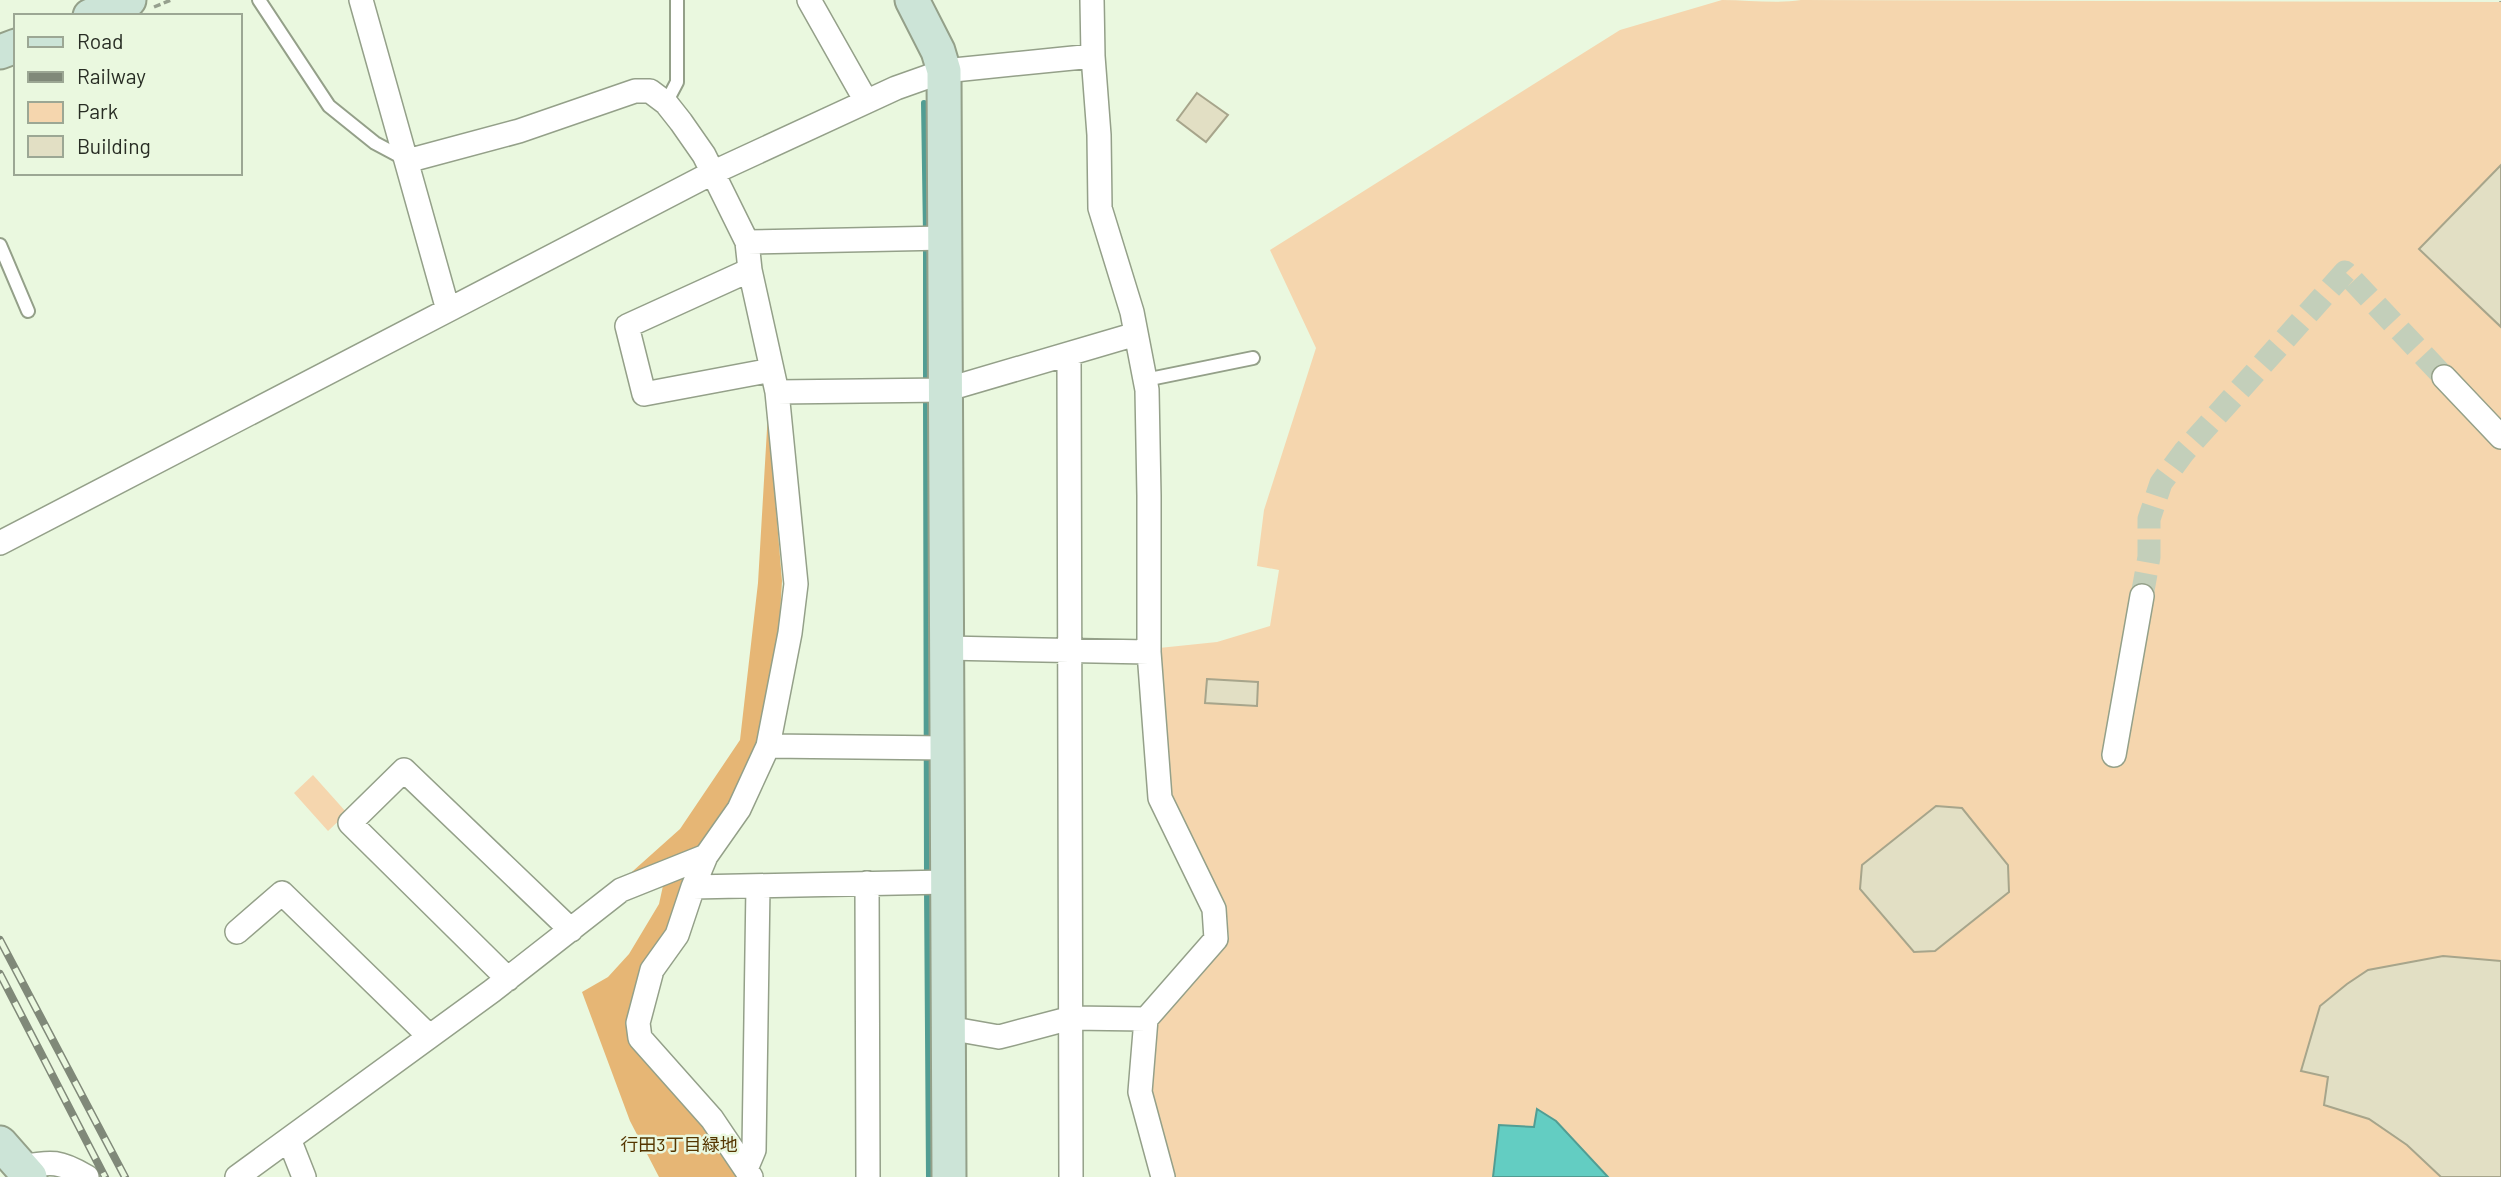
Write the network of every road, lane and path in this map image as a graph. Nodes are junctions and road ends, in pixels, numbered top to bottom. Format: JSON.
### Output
{"nodes":[{"id":1,"x":130,"y":0,"type":"edge"},
{"id":2,"x":259,"y":0,"type":"edge"},
{"id":3,"x":360,"y":0,"type":"edge"},
{"id":4,"x":677,"y":0,"type":"edge"},
{"id":5,"x":809,"y":0,"type":"edge"},
{"id":6,"x":912,"y":0,"type":"edge"},
{"id":7,"x":1092,"y":0,"type":"edge"},
{"id":8,"x":95,"y":14,"type":"edge"},
{"id":9,"x":1093,"y":56,"type":"junction"},
{"id":10,"x":944,"y":71,"type":"junction"},
{"id":11,"x":866,"y":101,"type":"junction"},
{"id":12,"x":666,"y":103,"type":"junction"},
{"id":13,"x":407,"y":161,"type":"junction"},
{"id":14,"x":712,"y":173,"type":"junction"},
{"id":15,"x":945,"y":238,"type":"junction"},
{"id":16,"x":747,"y":242,"type":"junction"},
{"id":17,"x":0,"y":244,"type":"edge"},
{"id":18,"x":750,"y":270,"type":"junction"},
{"id":19,"x":448,"y":310,"type":"junction"},
{"id":20,"x":28,"y":312,"type":"dead end"},
{"id":21,"x":1136,"y":334,"type":"junction"},
{"id":22,"x":1069,"y":355,"type":"junction"},
{"id":23,"x":1253,"y":358,"type":"dead end"},
{"id":24,"x":2444,"y":377,"type":"tunnel mouth"},
{"id":25,"x":1145,"y":380,"type":"junction"},
{"id":26,"x":774,"y":381,"type":"junction"},
{"id":27,"x":945,"y":390,"type":"junction"},
{"id":28,"x":2501,"y":438,"type":"edge"},
{"id":29,"x":0,"y":543,"type":"edge"},
{"id":30,"x":2142,"y":596,"type":"tunnel mouth"},
{"id":31,"x":946,"y":648,"type":"junction"},
{"id":32,"x":1070,"y":650,"type":"junction"},
{"id":33,"x":1149,"y":652,"type":"junction"},
{"id":34,"x":768,"y":746,"type":"junction"},
{"id":35,"x":947,"y":748,"type":"junction"},
{"id":36,"x":2114,"y":755,"type":"dead end"},
{"id":37,"x":706,"y":856,"type":"junction"},
{"id":38,"x":947,"y":882,"type":"junction"},
{"id":39,"x":867,"y":883,"type":"junction"},
{"id":40,"x":758,"y":886,"type":"junction"},
{"id":41,"x":692,"y":887,"type":"junction"},
{"id":42,"x":571,"y":930,"type":"junction"},
{"id":43,"x":237,"y":932,"type":"dead end"},
{"id":44,"x":508,"y":979,"type":"junction"},
{"id":45,"x":1071,"y":1018,"type":"junction"},
{"id":46,"x":1146,"y":1019,"type":"junction"},
{"id":47,"x":948,"y":1028,"type":"junction"},
{"id":48,"x":429,"y":1036,"type":"junction"},
{"id":49,"x":289,"y":1139,"type":"junction"},
{"id":50,"x":17,"y":1162,"type":"edge"},
{"id":51,"x":748,"y":1173,"type":"edge"},
{"id":52,"x":87,"y":1177,"type":"edge"},
{"id":53,"x":237,"y":1177,"type":"edge"},
{"id":54,"x":304,"y":1177,"type":"edge"},
{"id":55,"x":869,"y":1177,"type":"edge"},
{"id":56,"x":949,"y":1177,"type":"edge"},
{"id":57,"x":1071,"y":1177,"type":"edge"},
{"id":58,"x":1163,"y":1177,"type":"edge"}],
"edges":[{"from":1,"to":8,"type":"street"},
{"from":2,"to":13,"type":"lane"},
{"from":3,"to":13,"type":"street"},
{"from":4,"to":12,"type":"lane"},
{"from":5,"to":11,"type":"street"},
{"from":6,"to":10,"type":"street"},
{"from":7,"to":9,"type":"street"},
{"from":9,"to":10,"type":"street"},
{"from":9,"to":21,"type":"street"},
{"from":10,"to":11,"type":"street"},
{"from":10,"to":15,"type":"street"},
{"from":11,"to":14,"type":"street"},
{"from":12,"to":13,"type":"street"},
{"from":12,"to":14,"type":"street"},
{"from":13,"to":19,"type":"street"},
{"from":14,"to":16,"type":"street"},
{"from":14,"to":19,"type":"street"},
{"from":15,"to":16,"type":"street"},
{"from":15,"to":27,"type":"street"},
{"from":16,"to":18,"type":"street"},
{"from":17,"to":20,"type":"lane"},
{"from":18,"to":26,"type":"street"},
{"from":18,"to":26,"type":"street"},
{"from":19,"to":29,"type":"street"},
{"from":21,"to":22,"type":"street"},
{"from":21,"to":25,"type":"street"},
{"from":22,"to":27,"type":"street"},
{"from":22,"to":32,"type":"street"},
{"from":23,"to":25,"type":"lane"},
{"from":24,"to":28,"type":"street"},
{"from":25,"to":33,"type":"street"},
{"from":26,"to":27,"type":"street"},
{"from":26,"to":34,"type":"street"},
{"from":27,"to":31,"type":"street"},
{"from":30,"to":36,"type":"street"},
{"from":31,"to":32,"type":"street"},
{"from":31,"to":35,"type":"street"},
{"from":32,"to":33,"type":"street"},
{"from":32,"to":45,"type":"street"},
{"from":33,"to":46,"type":"street"},
{"from":34,"to":35,"type":"street"},
{"from":34,"to":37,"type":"street"},
{"from":35,"to":38,"type":"street"},
{"from":37,"to":41,"type":"street"},
{"from":37,"to":42,"type":"street"},
{"from":38,"to":39,"type":"street"},
{"from":38,"to":47,"type":"street"},
{"from":39,"to":40,"type":"street"},
{"from":39,"to":55,"type":"street"},
{"from":40,"to":41,"type":"street"},
{"from":40,"to":51,"type":"street"},
{"from":41,"to":51,"type":"street"},
{"from":42,"to":44,"type":"street"},
{"from":42,"to":44,"type":"street"},
{"from":43,"to":48,"type":"street"},
{"from":44,"to":48,"type":"street"},
{"from":45,"to":46,"type":"street"},
{"from":45,"to":47,"type":"street"},
{"from":45,"to":57,"type":"street"},
{"from":46,"to":58,"type":"street"},
{"from":47,"to":56,"type":"street"},
{"from":48,"to":49,"type":"street"},
{"from":49,"to":53,"type":"street"},
{"from":49,"to":54,"type":"street"},
{"from":50,"to":52,"type":"street"}]}
